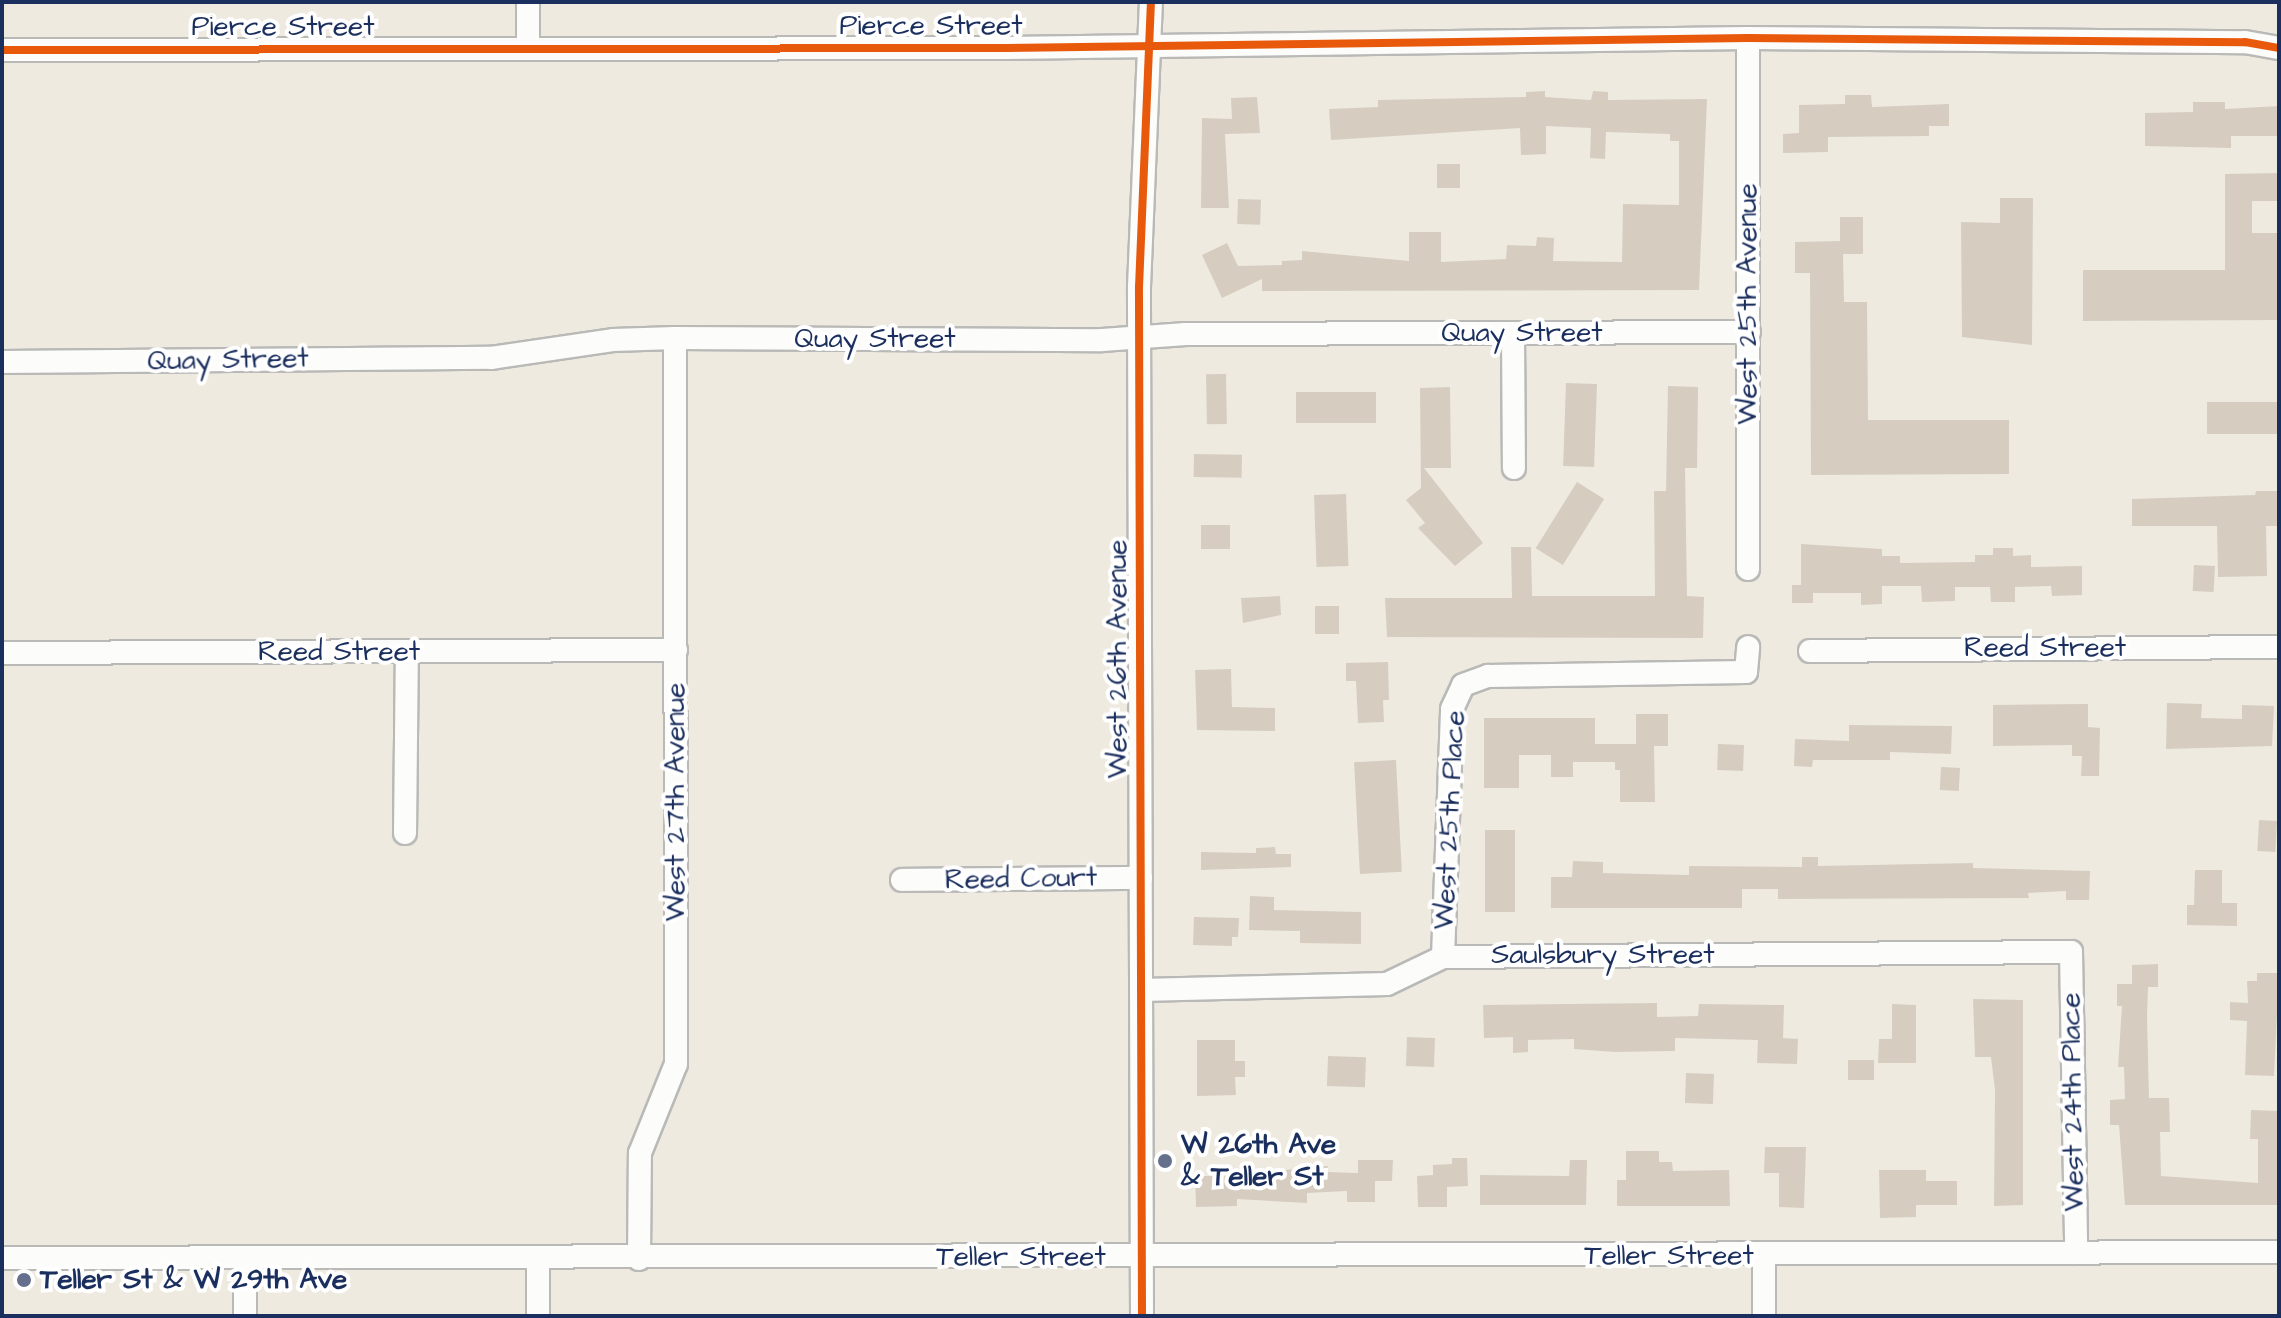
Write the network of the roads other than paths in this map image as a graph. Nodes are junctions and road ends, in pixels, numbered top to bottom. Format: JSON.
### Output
{"nodes":[{"id":1,"x":528,"y":2,"type":"edge"},
{"id":2,"x":1151,"y":2,"type":"edge"},
{"id":3,"x":2279,"y":36,"type":"edge"},
{"id":4,"x":1748,"y":38,"type":"junction"},
{"id":5,"x":2245,"y":42,"type":"junction"},
{"id":6,"x":1151,"y":45,"type":"junction"},
{"id":7,"x":528,"y":48,"type":"junction"},
{"id":8,"x":2279,"y":48,"type":"edge"},
{"id":9,"x":2,"y":50,"type":"edge"},
{"id":10,"x":1749,"y":332,"type":"junction"},
{"id":11,"x":1513,"y":333,"type":"junction"},
{"id":12,"x":675,"y":338,"type":"junction"},
{"id":13,"x":1140,"y":338,"type":"junction"},
{"id":14,"x":2,"y":362,"type":"edge"},
{"id":15,"x":1514,"y":468,"type":"dead end"},
{"id":16,"x":1748,"y":569,"type":"dead end"},
{"id":17,"x":1748,"y":647,"type":"dead end"},
{"id":18,"x":2279,"y":647,"type":"edge"},
{"id":19,"x":676,"y":650,"type":"junction"},
{"id":20,"x":1810,"y":651,"type":"dead end"},
{"id":21,"x":407,"y":652,"type":"junction"},
{"id":22,"x":2,"y":653,"type":"edge"},
{"id":23,"x":405,"y":833,"type":"dead end"},
{"id":24,"x":1141,"y":878,"type":"junction"},
{"id":25,"x":902,"y":880,"type":"dead end"},
{"id":26,"x":2071,"y":952,"type":"joint"},
{"id":27,"x":1443,"y":957,"type":"junction"},
{"id":28,"x":1141,"y":990,"type":"junction"},
{"id":29,"x":2279,"y":1252,"type":"edge"},
{"id":30,"x":2076,"y":1253,"type":"junction"},
{"id":31,"x":1764,"y":1256,"type":"junction"},
{"id":32,"x":1142,"y":1257,"type":"junction"},
{"id":33,"x":2,"y":1258,"type":"edge"},
{"id":34,"x":245,"y":1259,"type":"junction"},
{"id":35,"x":639,"y":1259,"type":"junction"},
{"id":36,"x":538,"y":1260,"type":"junction"},
{"id":37,"x":245,"y":1316,"type":"edge"},
{"id":38,"x":538,"y":1316,"type":"edge"},
{"id":39,"x":1142,"y":1316,"type":"edge"},
{"id":40,"x":1764,"y":1316,"type":"edge"}],
"edges":[{"from":1,"to":7,"type":"street"},
{"from":2,"to":6,"type":"street","name":"West 26th Avenue"},
{"from":3,"to":5,"type":"street","name":"Pierce Street"},
{"from":4,"to":5,"type":"street","name":"Pierce Street"},
{"from":4,"to":6,"type":"street","name":"Pierce Street"},
{"from":4,"to":10,"type":"street","name":"West 25th Avenue"},
{"from":5,"to":8,"type":"street","name":"Pierce Street"},
{"from":6,"to":7,"type":"street","name":"Pierce Street"},
{"from":6,"to":13,"type":"street","name":"West 26th Avenue"},
{"from":7,"to":9,"type":"street","name":"Pierce Street"},
{"from":10,"to":11,"type":"street","name":"Quay Street"},
{"from":10,"to":16,"type":"street","name":"West 25th Avenue"},
{"from":11,"to":13,"type":"street","name":"Quay Street"},
{"from":11,"to":15,"type":"street"},
{"from":12,"to":13,"type":"street","name":"Quay Street"},
{"from":12,"to":14,"type":"street","name":"Quay Street"},
{"from":12,"to":19,"type":"street","name":"West 27th Avenue"},
{"from":13,"to":24,"type":"street","name":"West 26th Avenue"},
{"from":17,"to":27,"type":"street","name":"West 25th Place"},
{"from":18,"to":20,"type":"street","name":"Reed Street"},
{"from":19,"to":21,"type":"street","name":"Reed Street"},
{"from":19,"to":35,"type":"street","name":"West 27th Avenue"},
{"from":21,"to":22,"type":"street","name":"Reed Street"},
{"from":21,"to":23,"type":"street"},
{"from":24,"to":25,"type":"street","name":"Reed Court"},
{"from":24,"to":28,"type":"street","name":"West 26th Avenue"},
{"from":26,"to":27,"type":"street","name":"Saulsbury Street"},
{"from":26,"to":30,"type":"street","name":"West 24th Place"},
{"from":27,"to":28,"type":"street","name":"Saulsbury Street"},
{"from":28,"to":32,"type":"street","name":"West 26th Avenue"},
{"from":29,"to":30,"type":"street","name":"Teller Street"},
{"from":30,"to":31,"type":"street","name":"Teller Street"},
{"from":31,"to":32,"type":"street","name":"Teller Street"},
{"from":31,"to":40,"type":"street"},
{"from":32,"to":35,"type":"street","name":"Teller Street"},
{"from":32,"to":39,"type":"street","name":"West 26th Avenue"},
{"from":33,"to":34,"type":"street","name":"Teller Street"},
{"from":34,"to":36,"type":"street","name":"Teller Street"},
{"from":34,"to":37,"type":"street"},
{"from":35,"to":36,"type":"street","name":"Teller Street"},
{"from":36,"to":38,"type":"street"}]}
